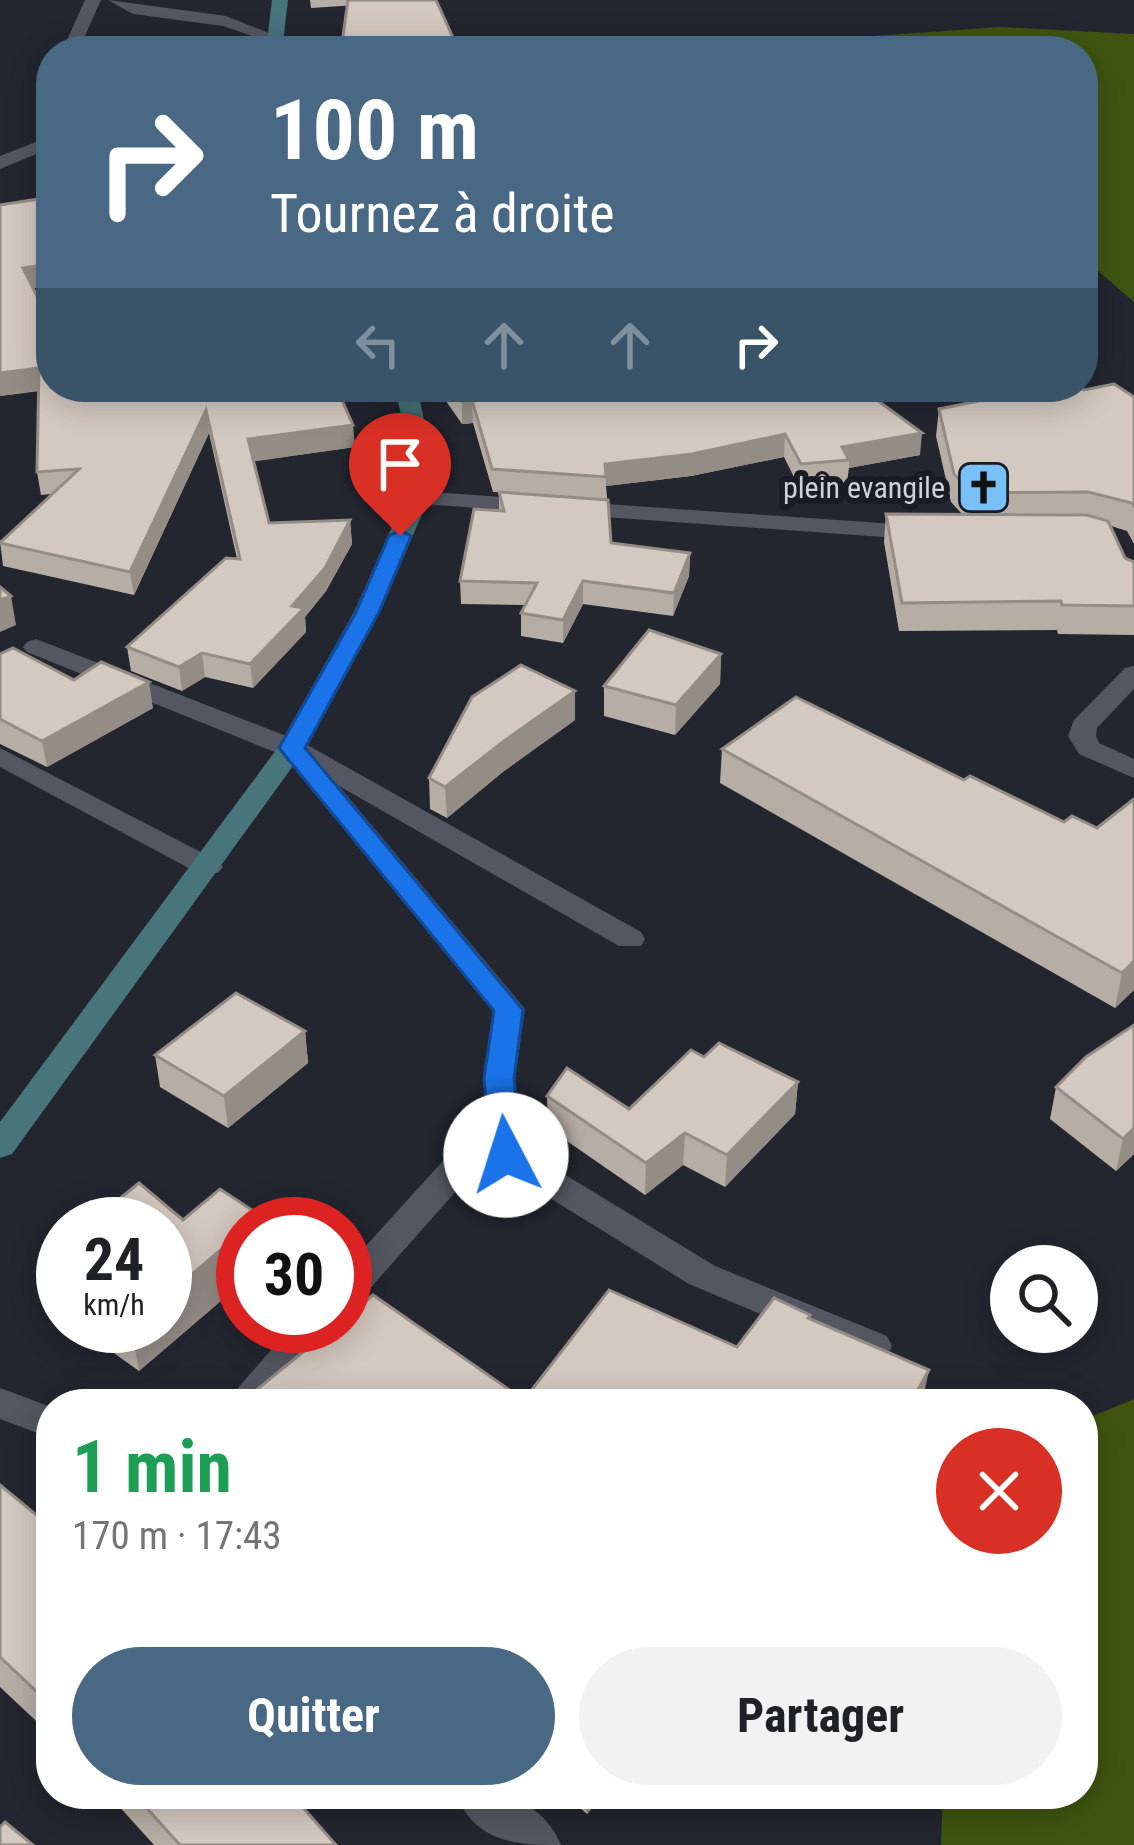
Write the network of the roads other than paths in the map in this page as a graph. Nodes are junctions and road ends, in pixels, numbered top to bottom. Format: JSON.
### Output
{"nodes":[{"id":1,"x":93,"y":0,"type":"edge"},
{"id":2,"x":116,"y":0,"type":"edge"},
{"id":3,"x":280,"y":0,"type":"edge"},
{"id":4,"x":77,"y":36,"type":"edge"},
{"id":5,"x":257,"y":36,"type":"edge"},
{"id":6,"x":276,"y":36,"type":"edge"},
{"id":7,"x":36,"y":147,"type":"edge"},
{"id":8,"x":0,"y":163,"type":"edge"},
{"id":9,"x":409,"y":402,"type":"edge"},
{"id":10,"x":417,"y":498,"type":"junction"},
{"id":11,"x":946,"y":532,"type":"edge"},
{"id":12,"x":36,"y":647,"type":"dead end"},
{"id":13,"x":1134,"y":674,"type":"edge"},
{"id":14,"x":292,"y":748,"type":"junction"},
{"id":15,"x":0,"y":756,"type":"edge"},
{"id":16,"x":1134,"y":770,"type":"edge"},
{"id":17,"x":208,"y":867,"type":"junction"},
{"id":18,"x":630,"y":939,"type":"dead end"},
{"id":19,"x":0,"y":1146,"type":"edge"},
{"id":20,"x":506,"y":1155,"type":"junction"},
{"id":21,"x":372,"y":1262,"type":"edge"},
{"id":22,"x":874,"y":1346,"type":"edge"},
{"id":23,"x":290,"y":1353,"type":"edge"},
{"id":24,"x":257,"y":1389,"type":"edge"},
{"id":25,"x":0,"y":1403,"type":"edge"},
{"id":26,"x":36,"y":1417,"type":"edge"},
{"id":27,"x":495,"y":1809,"type":"edge"},
{"id":28,"x":539,"y":1845,"type":"edge"}],
"edges":[{"from":1,"to":4,"type":"street"},
{"from":2,"to":5,"type":"street"},
{"from":3,"to":6,"type":"main road"},
{"from":7,"to":8,"type":"street"},
{"from":9,"to":10,"type":"main road"},
{"from":10,"to":11,"type":"street"},
{"from":10,"to":14,"type":"main road"},
{"from":12,"to":14,"type":"street"},
{"from":13,"to":16,"type":"street"},
{"from":14,"to":17,"type":"main road"},
{"from":14,"to":18,"type":"street"},
{"from":14,"to":20,"type":"street"},
{"from":15,"to":17,"type":"street"},
{"from":17,"to":19,"type":"main road"},
{"from":20,"to":21,"type":"street"},
{"from":20,"to":22,"type":"street"},
{"from":23,"to":24,"type":"street"},
{"from":25,"to":26,"type":"street"},
{"from":27,"to":28,"type":"street"}]}
